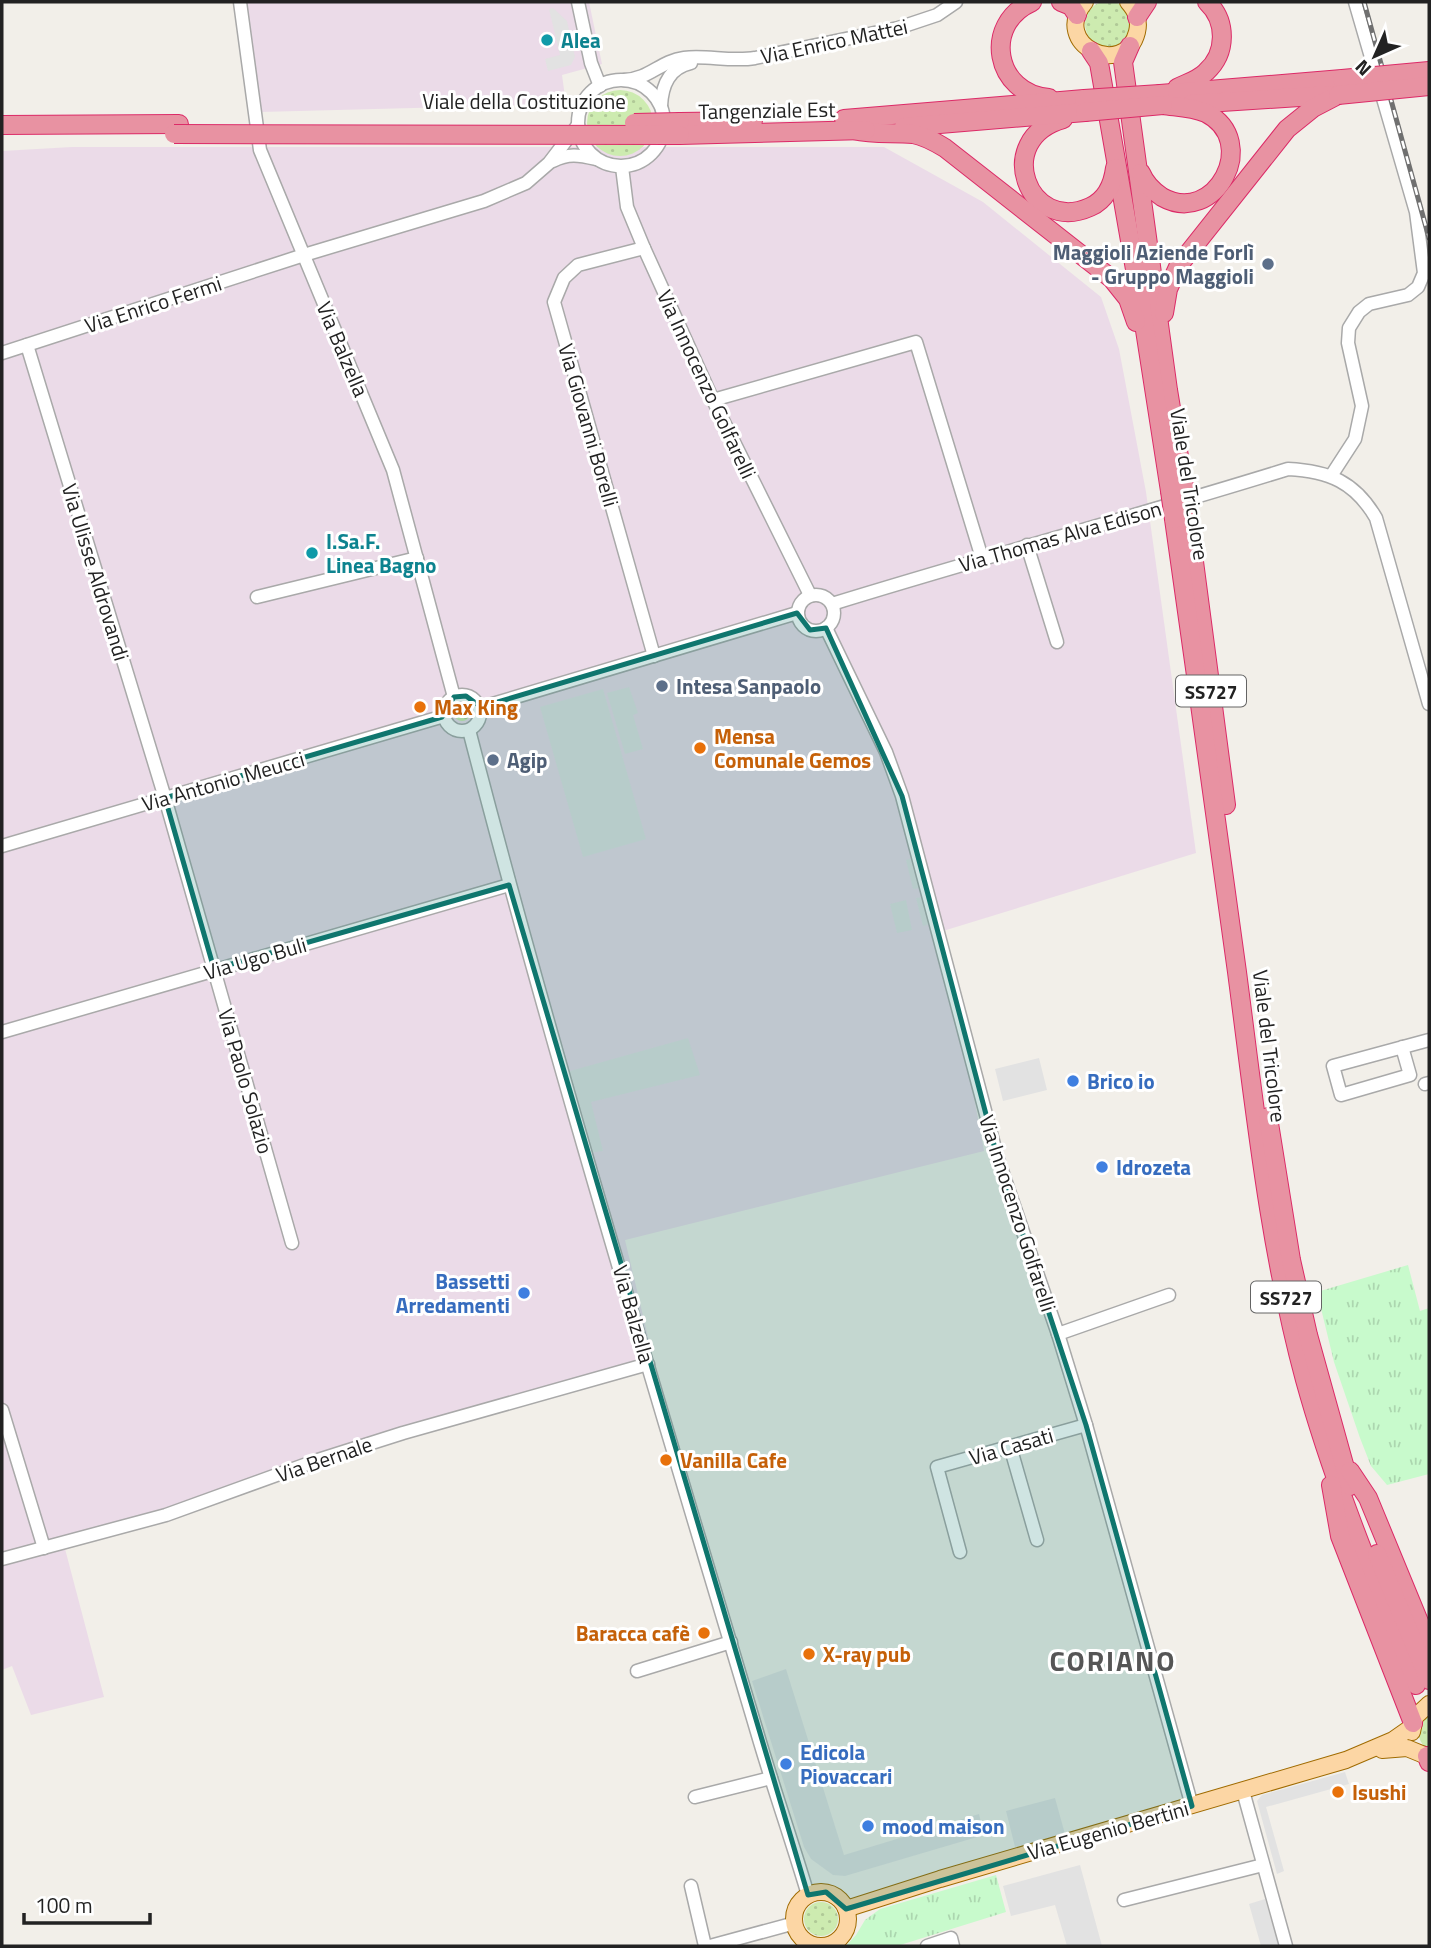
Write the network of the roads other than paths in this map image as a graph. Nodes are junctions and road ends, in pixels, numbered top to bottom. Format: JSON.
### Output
{"nodes":[{"id":1,"x":240,"y":2,"type":"edge"},
{"id":2,"x":578,"y":2,"type":"edge"},
{"id":3,"x":956,"y":2,"type":"edge"},
{"id":4,"x":1032,"y":2,"type":"edge"},
{"id":5,"x":1061,"y":2,"type":"edge"},
{"id":6,"x":1207,"y":2,"type":"edge"},
{"id":7,"x":1354,"y":2,"type":"edge"},
{"id":8,"x":1138,"y":7,"type":"edge"},
{"id":9,"x":1081,"y":8,"type":"edge"},
{"id":10,"x":1130,"y":46,"type":"junction"},
{"id":11,"x":1091,"y":51,"type":"junction"},
{"id":12,"x":708,"y":60,"type":"junction"},
{"id":13,"x":1429,"y":71,"type":"edge"},
{"id":14,"x":624,"y":80,"type":"junction"},
{"id":15,"x":600,"y":86,"type":"junction"},
{"id":16,"x":1429,"y":86,"type":"edge"},
{"id":17,"x":1338,"y":95,"type":"junction"},
{"id":18,"x":1161,"y":99,"type":"junction"},
{"id":19,"x":1085,"y":106,"type":"junction"},
{"id":20,"x":661,"y":107,"type":"junction"},
{"id":21,"x":2,"y":125,"type":"edge"},
{"id":22,"x":578,"y":125,"type":"junction"},
{"id":23,"x":177,"y":129,"type":"junction"},
{"id":24,"x":680,"y":129,"type":"junction"},
{"id":25,"x":854,"y":131,"type":"junction"},
{"id":26,"x":2,"y":134,"type":"edge"},
{"id":27,"x":597,"y":159,"type":"junction"},
{"id":28,"x":550,"y":163,"type":"junction"},
{"id":29,"x":1137,"y":163,"type":"junction"},
{"id":30,"x":1116,"y":165,"type":"junction"},
{"id":31,"x":622,"y":167,"type":"junction"},
{"id":32,"x":644,"y":248,"type":"junction"},
{"id":33,"x":304,"y":255,"type":"junction"},
{"id":34,"x":27,"y":345,"type":"junction"},
{"id":35,"x":2,"y":353,"type":"edge"},
{"id":36,"x":1161,"y":392,"type":"junction"},
{"id":37,"x":713,"y":400,"type":"junction"},
{"id":38,"x":1331,"y":476,"type":"junction"},
{"id":39,"x":1027,"y":545,"type":"junction"},
{"id":40,"x":417,"y":558,"type":"junction"},
{"id":41,"x":982,"y":558,"type":"junction"},
{"id":42,"x":810,"y":595,"type":"junction"},
{"id":43,"x":257,"y":597,"type":"dead end"},
{"id":44,"x":832,"y":604,"type":"junction"},
{"id":45,"x":797,"y":613,"type":"junction"},
{"id":46,"x":826,"y":628,"type":"junction"},
{"id":47,"x":1057,"y":642,"type":"dead end"},
{"id":48,"x":654,"y":656,"type":"junction"},
{"id":49,"x":454,"y":697,"type":"junction"},
{"id":50,"x":1429,"y":704,"type":"edge"},
{"id":51,"x":479,"y":708,"type":"junction"},
{"id":52,"x":444,"y":716,"type":"junction"},
{"id":53,"x":469,"y":730,"type":"junction"},
{"id":54,"x":165,"y":798,"type":"junction"},
{"id":55,"x":2,"y":846,"type":"edge"},
{"id":56,"x":509,"y":885,"type":"junction"},
{"id":57,"x":215,"y":969,"type":"junction"},
{"id":58,"x":2,"y":1032,"type":"edge"},
{"id":59,"x":1429,"y":1040,"type":"edge"},
{"id":60,"x":1402,"y":1047,"type":"junction"},
{"id":61,"x":292,"y":1243,"type":"dead end"},
{"id":62,"x":1170,"y":1295,"type":"dead end"},
{"id":63,"x":1058,"y":1334,"type":"junction"},
{"id":64,"x":648,"y":1364,"type":"junction"},
{"id":65,"x":2,"y":1410,"type":"edge"},
{"id":66,"x":1086,"y":1424,"type":"junction"},
{"id":67,"x":1010,"y":1446,"type":"junction"},
{"id":68,"x":1336,"y":1459,"type":"junction"},
{"id":69,"x":1037,"y":1540,"type":"dead end"},
{"id":70,"x":44,"y":1548,"type":"junction"},
{"id":71,"x":960,"y":1552,"type":"dead end"},
{"id":72,"x":2,"y":1559,"type":"edge"},
{"id":73,"x":731,"y":1642,"type":"junction"},
{"id":74,"x":1429,"y":1646,"type":"edge"},
{"id":75,"x":638,"y":1671,"type":"dead end"},
{"id":76,"x":1422,"y":1683,"type":"edge"},
{"id":77,"x":1429,"y":1704,"type":"edge"},
{"id":78,"x":1413,"y":1725,"type":"junction"},
{"id":79,"x":1370,"y":1752,"type":"junction"},
{"id":80,"x":1427,"y":1757,"type":"edge"},
{"id":81,"x":771,"y":1778,"type":"junction"},
{"id":82,"x":1243,"y":1791,"type":"junction"},
{"id":83,"x":695,"y":1797,"type":"dead end"},
{"id":84,"x":1192,"y":1806,"type":"junction"},
{"id":85,"x":1263,"y":1865,"type":"junction"},
{"id":86,"x":691,"y":1886,"type":"dead end"},
{"id":87,"x":808,"y":1895,"type":"junction"},
{"id":88,"x":1124,"y":1900,"type":"dead end"},
{"id":89,"x":846,"y":1909,"type":"junction"},
{"id":90,"x":794,"y":1923,"type":"junction"},
{"id":91,"x":708,"y":1946,"type":"edge"},
{"id":92,"x":816,"y":1946,"type":"edge"},
{"id":93,"x":927,"y":1946,"type":"edge"},
{"id":94,"x":953,"y":1946,"type":"edge"},
{"id":95,"x":1286,"y":1946,"type":"edge"}],
"edges":[{"from":1,"to":33,"type":"street","name":"Via Balzella"},
{"from":2,"to":15,"type":"street"},
{"from":3,"to":12,"type":"street","name":"Via Enrico Mattei"},
{"from":4,"to":19,"type":"highway"},
{"from":5,"to":9,"type":"highway"},
{"from":6,"to":18,"type":"highway"},
{"from":7,"to":38,"type":"street"},
{"from":8,"to":10,"type":"main road"},
{"from":9,"to":11,"type":"main road"},
{"from":10,"to":11,"type":"main road"},
{"from":10,"to":29,"type":"highway"},
{"from":11,"to":30,"type":"highway"},
{"from":12,"to":14,"type":"street","name":"Via Enrico Mattei"},
{"from":12,"to":20,"type":"street","name":"Via Enrico Mattei"},
{"from":13,"to":18,"type":"highway","bridge":true},
{"from":14,"to":15,"type":"street"},
{"from":14,"to":20,"type":"street"},
{"from":15,"to":22,"type":"street"},
{"from":16,"to":17,"type":"highway","bridge":true},
{"from":17,"to":18,"type":"highway"},
{"from":17,"to":36,"type":"highway"},
{"from":18,"to":19,"type":"highway","bridge":true},
{"from":18,"to":29,"type":"highway"},
{"from":19,"to":24,"type":"highway","name":"Viale della Costituzione"},
{"from":19,"to":25,"type":"highway"},
{"from":19,"to":30,"type":"highway"},
{"from":20,"to":31,"type":"street"},
{"from":21,"to":23,"type":"highway","name":"Viale della Costituzione"},
{"from":22,"to":27,"type":"street"},
{"from":22,"to":28,"type":"street"},
{"from":23,"to":24,"type":"highway","name":"Viale della Costituzione","bridge":true},
{"from":23,"to":26,"type":"highway","name":"Viale della Costituzione"},
{"from":24,"to":25,"type":"highway","name":"Tangenziale Est"},
{"from":25,"to":36,"type":"highway"},
{"from":27,"to":28,"type":"street"},
{"from":27,"to":31,"type":"street"},
{"from":28,"to":33,"type":"street","name":"Via Enrico Fermi"},
{"from":29,"to":36,"type":"highway"},
{"from":30,"to":36,"type":"highway"},
{"from":31,"to":32,"type":"street","name":"Via Innocenzo Golfarelli"},
{"from":32,"to":37,"type":"street","name":"Via Innocenzo Golfarelli"},
{"from":32,"to":48,"type":"street","name":"Via Giovanni Borelli"},
{"from":33,"to":34,"type":"street","name":"Via Enrico Fermi"},
{"from":33,"to":40,"type":"street","name":"Via Balzella"},
{"from":34,"to":35,"type":"street","name":"Via Enrico Fermi"},
{"from":34,"to":54,"type":"street","name":"Via Ulisse Aldrovandi"},
{"from":36,"to":68,"type":"highway","name":"Viale del Tricolore","number":"SS727","bridge":true},
{"from":37,"to":41,"type":"street"},
{"from":37,"to":42,"type":"street","name":"Via Innocenzo Golfarelli"},
{"from":38,"to":39,"type":"street","name":"Via Thomas Alva Edison"},
{"from":38,"to":50,"type":"street"},
{"from":39,"to":41,"type":"street","name":"Via Thomas Alva Edison"},
{"from":39,"to":47,"type":"street"},
{"from":40,"to":43,"type":"street"},
{"from":40,"to":49,"type":"street","name":"Via Balzella"},
{"from":41,"to":44,"type":"street","name":"Via Thomas Alva Edison"},
{"from":42,"to":44,"type":"street"},
{"from":42,"to":45,"type":"street"},
{"from":44,"to":46,"type":"street"},
{"from":45,"to":46,"type":"street"},
{"from":45,"to":48,"type":"street"},
{"from":46,"to":63,"type":"street","name":"Via Innocenzo Golfarelli"},
{"from":48,"to":51,"type":"street"},
{"from":49,"to":51,"type":"street"},
{"from":49,"to":52,"type":"street"},
{"from":51,"to":53,"type":"street"},
{"from":52,"to":53,"type":"street"},
{"from":52,"to":54,"type":"street","name":"Via Antonio Meucci"},
{"from":53,"to":56,"type":"street","name":"Via Balzella"},
{"from":54,"to":55,"type":"street","name":"Via Antonio Meucci"},
{"from":54,"to":57,"type":"street","name":"Via Paolo Solazio"},
{"from":56,"to":57,"type":"street","name":"Via Ugo Buli"},
{"from":56,"to":64,"type":"street","name":"Via Balzella"},
{"from":57,"to":58,"type":"street","name":"Via Ugo Buli"},
{"from":57,"to":61,"type":"street","name":"Via Paolo Solazio"},
{"from":59,"to":60,"type":"street"},
{"from":60,"to":60,"type":"street"},
{"from":62,"to":63,"type":"street"},
{"from":63,"to":66,"type":"street","name":"Via Innocenzo Golfarelli"},
{"from":64,"to":70,"type":"street","name":"Via Bernale"},
{"from":64,"to":73,"type":"street","name":"Via Balzella"},
{"from":65,"to":70,"type":"street"},
{"from":66,"to":67,"type":"street","name":"Via Casati"},
{"from":66,"to":84,"type":"street","name":"Via Innocenzo Golfarelli"},
{"from":67,"to":69,"type":"street"},
{"from":67,"to":71,"type":"street","name":"Via Casati"},
{"from":68,"to":74,"type":"highway"},
{"from":68,"to":76,"type":"highway","name":"Viale del Tricolore","number":"SS727"},
{"from":68,"to":78,"type":"highway"},
{"from":70,"to":72,"type":"street","name":"Via Bernale"},
{"from":73,"to":75,"type":"street"},
{"from":73,"to":81,"type":"street","name":"Via Balzella"},
{"from":77,"to":78,"type":"main road","name":"Via Eugenio Bertini"},
{"from":78,"to":79,"type":"main road","name":"Via Eugenio Bertini"},
{"from":78,"to":80,"type":"main road","name":"Via Eugenio Bertini"},
{"from":79,"to":80,"type":"main road","name":"Via Eugenio Bertini"},
{"from":79,"to":82,"type":"main road","name":"Via Eugenio Bertini"},
{"from":81,"to":83,"type":"street"},
{"from":81,"to":87,"type":"street","name":"Via Balzella"},
{"from":82,"to":84,"type":"main road","name":"Via Eugenio Bertini"},
{"from":82,"to":85,"type":"street"},
{"from":84,"to":89,"type":"main road","name":"Via Eugenio Bertini"},
{"from":85,"to":88,"type":"street"},
{"from":85,"to":95,"type":"street"},
{"from":86,"to":91,"type":"street"},
{"from":87,"to":89,"type":"main road"},
{"from":87,"to":90,"type":"main road"},
{"from":89,"to":92,"type":"main road"},
{"from":90,"to":91,"type":"street"},
{"from":90,"to":92,"type":"main road"},
{"from":93,"to":94,"type":"street"}]}
